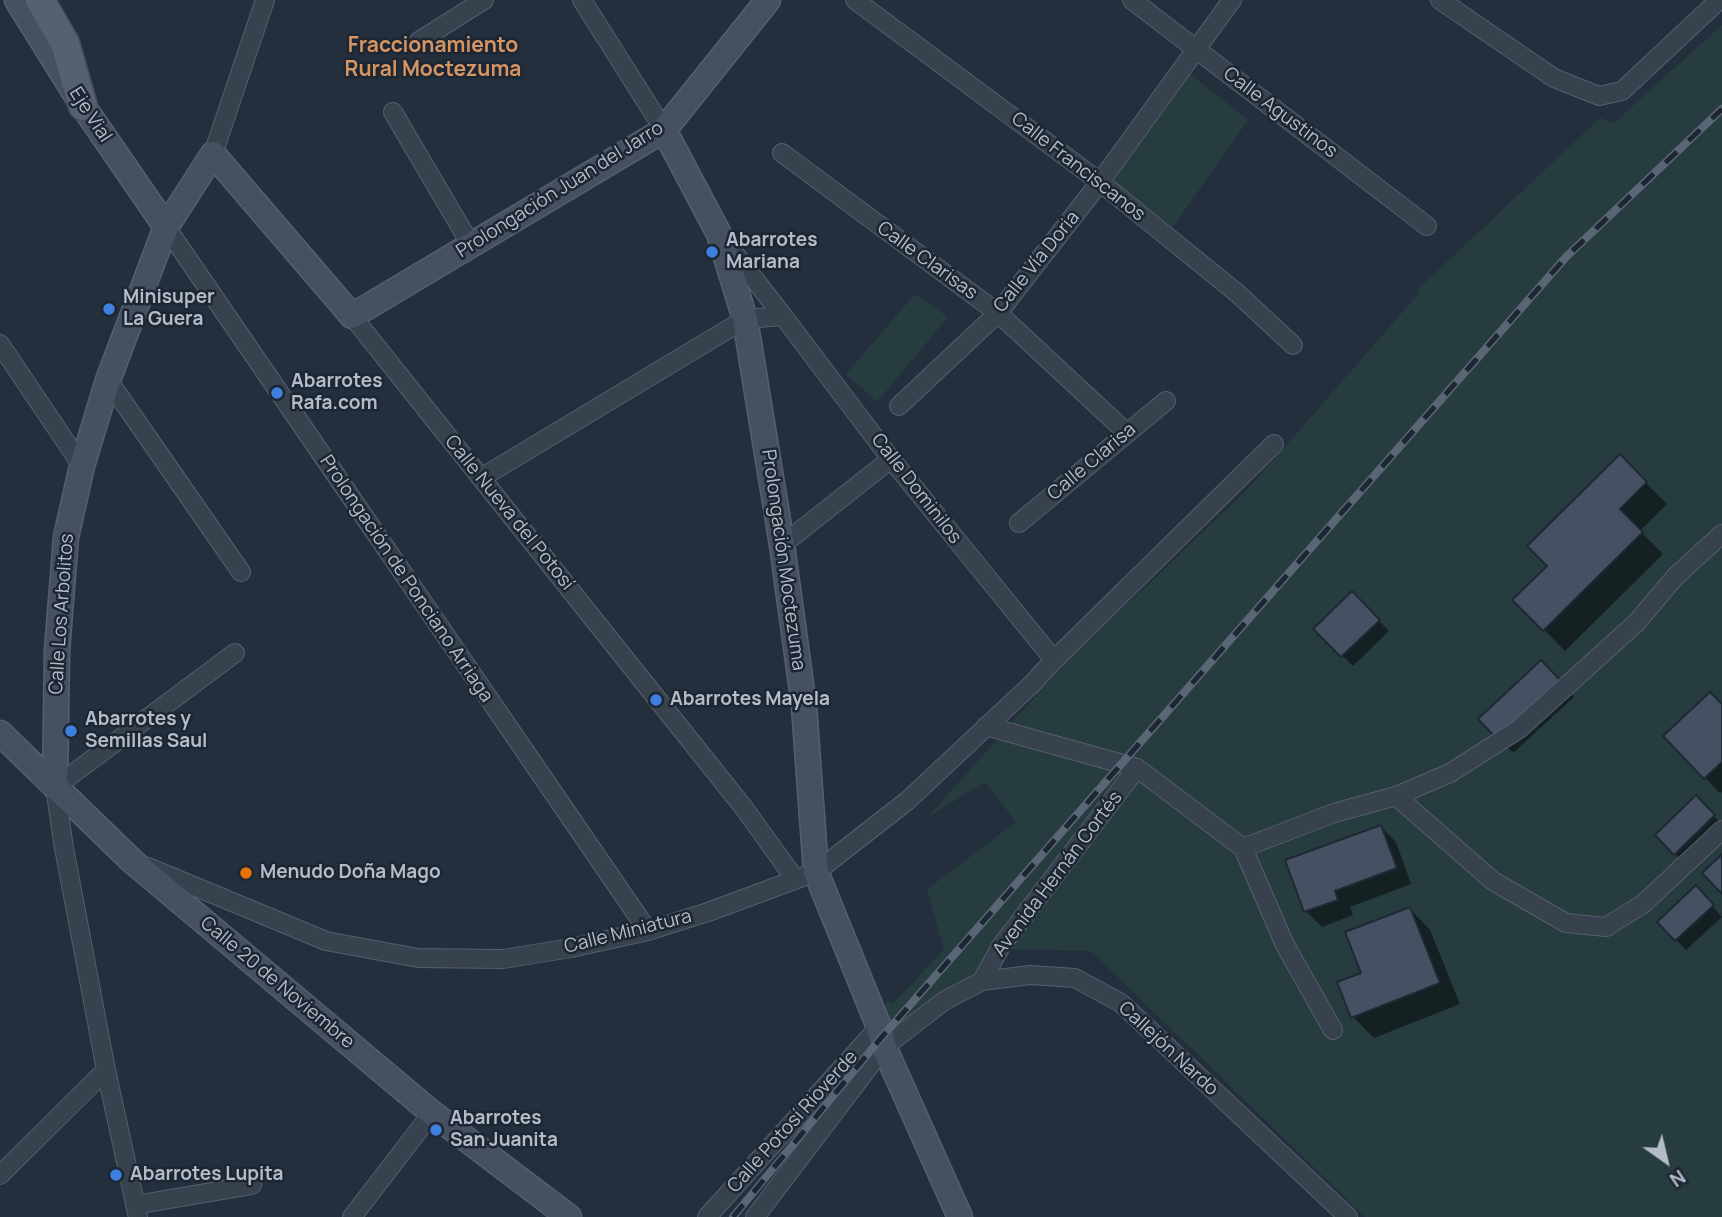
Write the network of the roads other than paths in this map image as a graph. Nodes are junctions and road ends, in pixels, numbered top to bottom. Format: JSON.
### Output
{"nodes":[{"id":1,"x":17,"y":0,"type":"edge"},
{"id":2,"x":40,"y":0,"type":"edge"},
{"id":3,"x":265,"y":0,"type":"edge"},
{"id":4,"x":484,"y":0,"type":"edge"},
{"id":5,"x":582,"y":0,"type":"edge"},
{"id":6,"x":768,"y":0,"type":"edge"},
{"id":7,"x":855,"y":0,"type":"edge"},
{"id":8,"x":1132,"y":0,"type":"edge"},
{"id":9,"x":1232,"y":0,"type":"edge"},
{"id":10,"x":1440,"y":0,"type":"edge"},
{"id":11,"x":1719,"y":0,"type":"edge"},
{"id":12,"x":419,"y":41,"type":"dead end"},
{"id":13,"x":1195,"y":48,"type":"junction"},
{"id":14,"x":83,"y":106,"type":"junction"},
{"id":15,"x":393,"y":112,"type":"dead end"},
{"id":16,"x":664,"y":130,"type":"junction"},
{"id":17,"x":782,"y":153,"type":"dead end"},
{"id":18,"x":213,"y":154,"type":"junction"},
{"id":19,"x":1100,"y":182,"type":"junction"},
{"id":20,"x":1427,"y":226,"type":"dead end"},
{"id":21,"x":166,"y":227,"type":"junction"},
{"id":22,"x":719,"y":234,"type":"junction"},
{"id":23,"x":471,"y":245,"type":"junction"},
{"id":24,"x":998,"y":313,"type":"junction"},
{"id":25,"x":352,"y":316,"type":"junction"},
{"id":26,"x":783,"y":316,"type":"junction"},
{"id":27,"x":745,"y":319,"type":"junction"},
{"id":28,"x":0,"y":344,"type":"edge"},
{"id":29,"x":1293,"y":345,"type":"dead end"},
{"id":30,"x":107,"y":380,"type":"junction"},
{"id":31,"x":1166,"y":401,"type":"dead end"},
{"id":32,"x":899,"y":406,"type":"dead end"},
{"id":33,"x":1127,"y":433,"type":"junction"},
{"id":34,"x":1274,"y":444,"type":"dead end"},
{"id":35,"x":891,"y":458,"type":"junction"},
{"id":36,"x":82,"y":466,"type":"junction"},
{"id":37,"x":481,"y":478,"type":"junction"},
{"id":38,"x":1019,"y":523,"type":"dead end"},
{"id":39,"x":1722,"y":534,"type":"edge"},
{"id":40,"x":782,"y":545,"type":"junction"},
{"id":41,"x":242,"y":572,"type":"dead end"},
{"id":42,"x":235,"y":653,"type":"dead end"},
{"id":43,"x":1054,"y":660,"type":"junction"},
{"id":44,"x":986,"y":726,"type":"junction"},
{"id":45,"x":0,"y":733,"type":"edge"},
{"id":46,"x":1137,"y":768,"type":"junction"},
{"id":47,"x":55,"y":787,"type":"junction"},
{"id":48,"x":1396,"y":796,"type":"junction"},
{"id":49,"x":1722,"y":830,"type":"edge"},
{"id":50,"x":1243,"y":848,"type":"junction"},
{"id":51,"x":132,"y":861,"type":"junction"},
{"id":52,"x":806,"y":875,"type":"junction"},
{"id":53,"x":648,"y":931,"type":"junction"},
{"id":54,"x":982,"y":981,"type":"junction"},
{"id":55,"x":1333,"y":1030,"type":"dead end"},
{"id":56,"x":882,"y":1037,"type":"junction"},
{"id":57,"x":106,"y":1070,"type":"junction"},
{"id":58,"x":432,"y":1113,"type":"junction"},
{"id":59,"x":0,"y":1175,"type":"edge"},
{"id":60,"x":252,"y":1185,"type":"dead end"},
{"id":61,"x":136,"y":1211,"type":"edge"},
{"id":62,"x":352,"y":1217,"type":"edge"},
{"id":63,"x":569,"y":1217,"type":"edge"},
{"id":64,"x":707,"y":1217,"type":"edge"},
{"id":65,"x":755,"y":1217,"type":"edge"},
{"id":66,"x":960,"y":1217,"type":"edge"},
{"id":67,"x":1348,"y":1217,"type":"edge"}],
"edges":[{"from":1,"to":14,"type":"main road","name":"Eje Vial"},
{"from":2,"to":14,"type":"main road"},
{"from":3,"to":18,"type":"street","name":"Calle Los Arbolitos"},
{"from":4,"to":12,"type":"street"},
{"from":5,"to":16,"type":"street","name":"Prolongación Moctezuma"},
{"from":6,"to":16,"type":"main road","name":"Prolongación Juan del Jarro"},
{"from":7,"to":19,"type":"street","name":"Calle Franciscanos"},
{"from":8,"to":13,"type":"street","name":"Calle Agustinos"},
{"from":9,"to":13,"type":"street","name":"Calle Vía Doria"},
{"from":10,"to":11,"type":"street"},
{"from":13,"to":19,"type":"street","name":"Calle Vía Doria"},
{"from":13,"to":20,"type":"street","name":"Calle Agustinos"},
{"from":14,"to":21,"type":"main road","name":"Eje Vial"},
{"from":15,"to":23,"type":"street"},
{"from":16,"to":22,"type":"main road","name":"Prolongación Moctezuma"},
{"from":16,"to":23,"type":"main road","name":"Prolongación Juan del Jarro"},
{"from":17,"to":24,"type":"street","name":"Calle Clarisas"},
{"from":18,"to":21,"type":"main road","name":"Calle Los Arbolitos"},
{"from":18,"to":25,"type":"main road","name":"Calle Nueva del Potosí"},
{"from":19,"to":24,"type":"street","name":"Calle Vía Doria"},
{"from":19,"to":29,"type":"street","name":"Calle Franciscanos"},
{"from":21,"to":30,"type":"main road","name":"Calle Los Arbolitos"},
{"from":21,"to":53,"type":"street","name":"Prolongación de Ponciano Arriaga"},
{"from":22,"to":26,"type":"street","name":"Calle Dominilos"},
{"from":22,"to":27,"type":"main road","name":"Prolongación Moctezuma"},
{"from":23,"to":25,"type":"main road","name":"Prolongación Juan del Jarro"},
{"from":24,"to":32,"type":"street","name":"Calle Vía Doria"},
{"from":24,"to":33,"type":"street","name":"Calle Clarisas"},
{"from":25,"to":37,"type":"street","name":"Calle Nueva del Potosí"},
{"from":26,"to":27,"type":"street"},
{"from":26,"to":35,"type":"street","name":"Calle Dominilos"},
{"from":27,"to":37,"type":"street"},
{"from":27,"to":40,"type":"main road","name":"Prolongación Moctezuma"},
{"from":28,"to":36,"type":"street"},
{"from":30,"to":36,"type":"main road","name":"Calle Los Arbolitos"},
{"from":30,"to":41,"type":"street"},
{"from":31,"to":33,"type":"street","name":"Calle Clarisa"},
{"from":33,"to":38,"type":"street","name":"Calle Clarisa"},
{"from":34,"to":43,"type":"street","name":"Calle Miniatura"},
{"from":35,"to":40,"type":"street"},
{"from":35,"to":43,"type":"street","name":"Calle Dominilos"},
{"from":36,"to":47,"type":"main road","name":"Calle Los Arbolitos"},
{"from":37,"to":52,"type":"street","name":"Calle Nueva del Potosí"},
{"from":39,"to":48,"type":"street"},
{"from":40,"to":52,"type":"main road","name":"Prolongación Moctezuma"},
{"from":42,"to":47,"type":"street"},
{"from":43,"to":44,"type":"street","name":"Calle Miniatura"},
{"from":44,"to":46,"type":"street"},
{"from":44,"to":52,"type":"street","name":"Calle Miniatura"},
{"from":45,"to":47,"type":"main road","name":"Calle 20 de Noviembre"},
{"from":46,"to":50,"type":"street"},
{"from":46,"to":54,"type":"street","name":"Avenida Hernán Cortés"},
{"from":47,"to":51,"type":"main road","name":"Calle 20 de Noviembre"},
{"from":47,"to":57,"type":"street","name":"Calle Los Arbolitos"},
{"from":48,"to":49,"type":"street"},
{"from":48,"to":50,"type":"street"},
{"from":50,"to":55,"type":"street"},
{"from":51,"to":53,"type":"street","name":"Calle Miniatura"},
{"from":51,"to":58,"type":"main road","name":"Calle 20 de Noviembre"},
{"from":52,"to":53,"type":"street","name":"Calle Miniatura"},
{"from":52,"to":56,"type":"main road","name":"Prolongación Moctezuma"},
{"from":54,"to":56,"type":"street","name":"Callejón Nardo"},
{"from":54,"to":67,"type":"street","name":"Callejón Nardo"},
{"from":56,"to":64,"type":"street","name":"Calle Potosí Rioverde"},
{"from":56,"to":65,"type":"street","name":"Calle Potosí Rioverde"},
{"from":56,"to":66,"type":"main road","name":"Prolongación Moctezuma"},
{"from":57,"to":59,"type":"street"},
{"from":57,"to":61,"type":"street","name":"Calle Los Arbolitos"},
{"from":58,"to":62,"type":"street"},
{"from":58,"to":63,"type":"main road","name":"Calle 20 de Noviembre"},
{"from":60,"to":61,"type":"street"}]}
